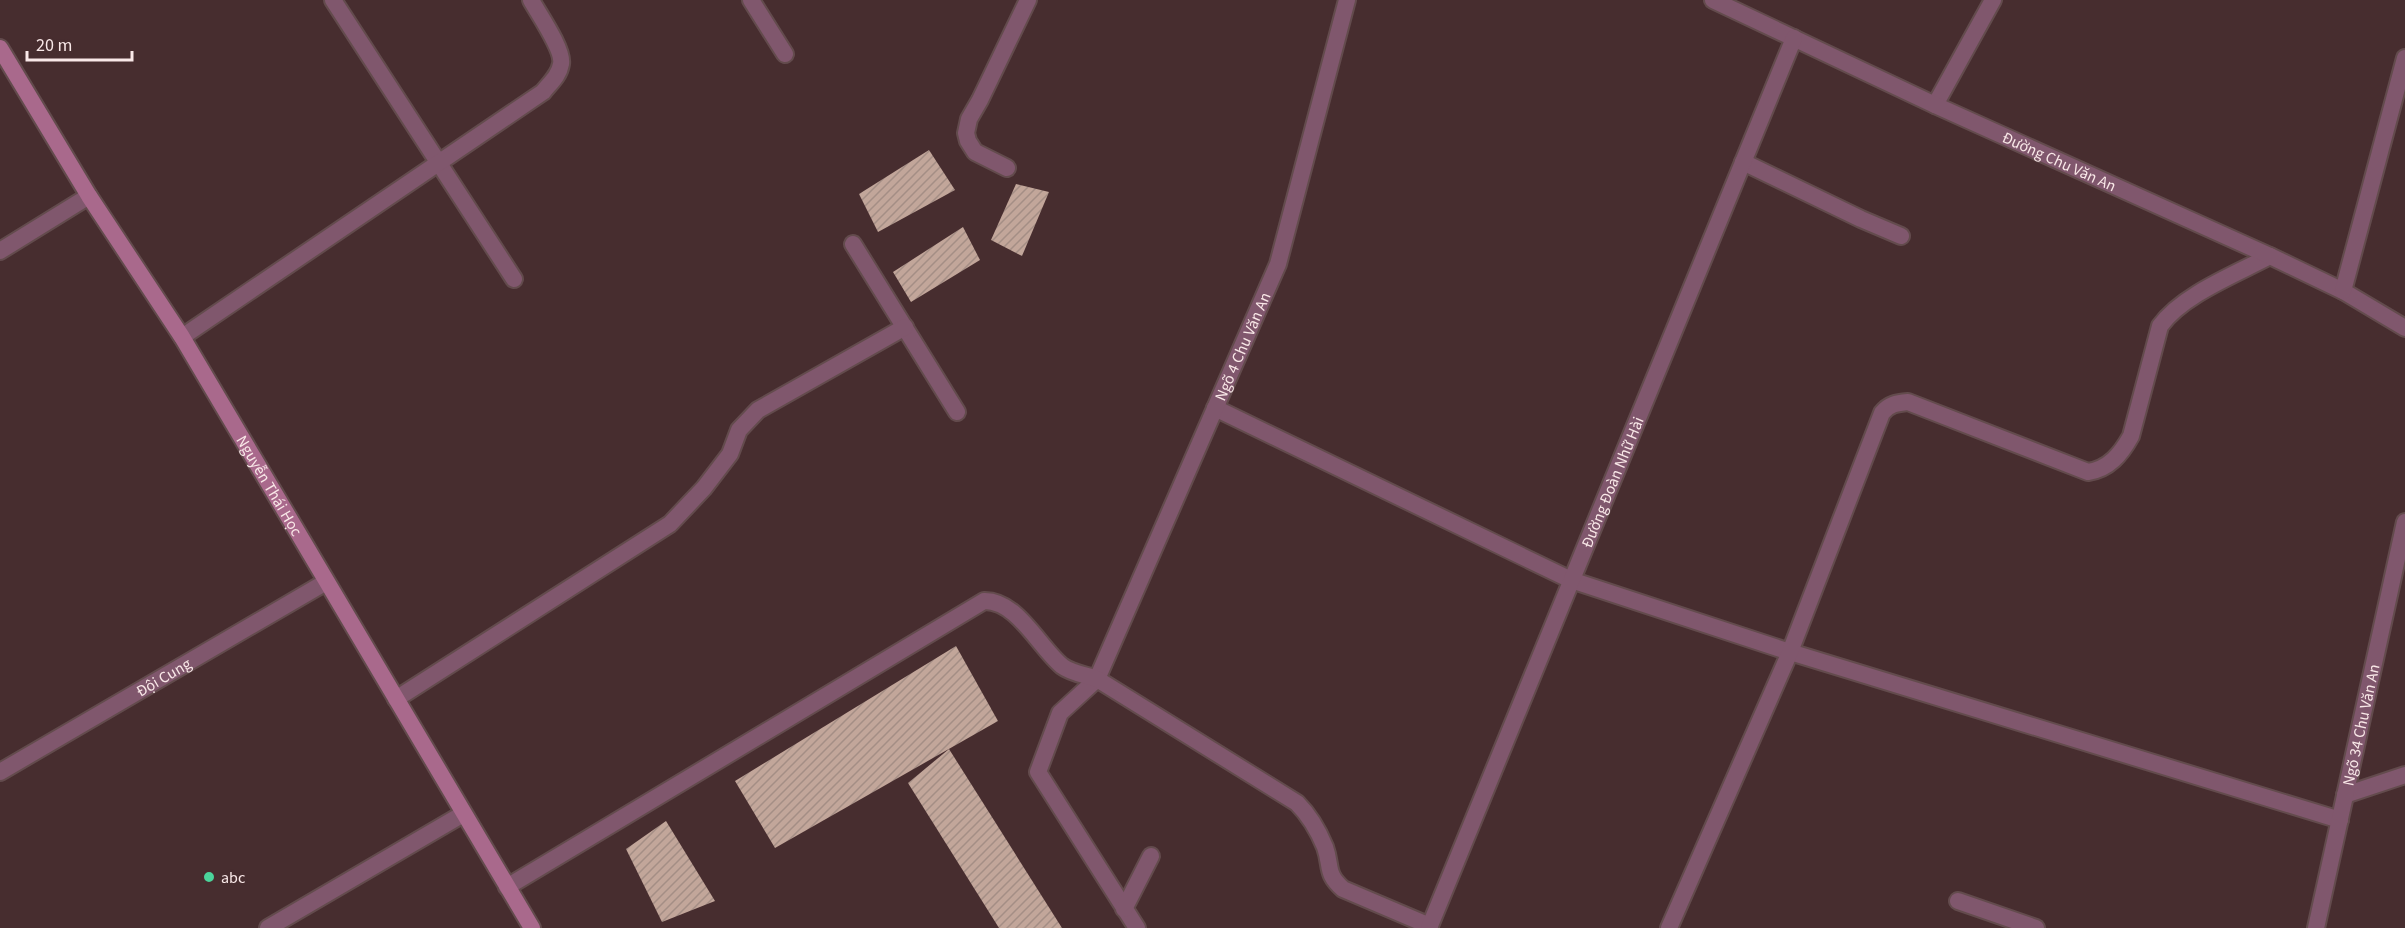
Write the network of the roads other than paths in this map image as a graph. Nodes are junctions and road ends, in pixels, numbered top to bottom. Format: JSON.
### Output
{"nodes":[{"id":1,"x":333,"y":0,"type":"edge"},
{"id":2,"x":531,"y":0,"type":"edge"},
{"id":3,"x":751,"y":0,"type":"edge"},
{"id":4,"x":1028,"y":0,"type":"edge"},
{"id":5,"x":1347,"y":0,"type":"edge"},
{"id":6,"x":1713,"y":0,"type":"edge"},
{"id":7,"x":1994,"y":0,"type":"edge"},
{"id":8,"x":1794,"y":38,"type":"junction"},
{"id":9,"x":0,"y":48,"type":"edge"},
{"id":10,"x":785,"y":54,"type":"dead end"},
{"id":11,"x":2405,"y":58,"type":"edge"},
{"id":12,"x":1935,"y":105,"type":"junction"},
{"id":13,"x":439,"y":162,"type":"junction"},
{"id":14,"x":1743,"y":162,"type":"junction"},
{"id":15,"x":1007,"y":168,"type":"dead end"},
{"id":16,"x":89,"y":196,"type":"junction"},
{"id":17,"x":1901,"y":236,"type":"dead end"},
{"id":18,"x":853,"y":244,"type":"dead end"},
{"id":19,"x":0,"y":251,"type":"edge"},
{"id":20,"x":2270,"y":256,"type":"junction"},
{"id":21,"x":514,"y":279,"type":"dead end"},
{"id":22,"x":2343,"y":291,"type":"junction"},
{"id":23,"x":905,"y":327,"type":"junction"},
{"id":24,"x":2405,"y":328,"type":"edge"},
{"id":25,"x":182,"y":337,"type":"junction"},
{"id":26,"x":1215,"y":408,"type":"junction"},
{"id":27,"x":957,"y":412,"type":"dead end"},
{"id":28,"x":2405,"y":522,"type":"edge"},
{"id":29,"x":1571,"y":580,"type":"junction"},
{"id":30,"x":326,"y":582,"type":"junction"},
{"id":31,"x":1790,"y":652,"type":"junction"},
{"id":32,"x":1097,"y":679,"type":"junction"},
{"id":33,"x":396,"y":699,"type":"junction"},
{"id":34,"x":0,"y":772,"type":"edge"},
{"id":35,"x":2405,"y":775,"type":"edge"},
{"id":36,"x":2345,"y":795,"type":"junction"},
{"id":37,"x":463,"y":814,"type":"junction"},
{"id":38,"x":2340,"y":820,"type":"junction"},
{"id":39,"x":1151,"y":856,"type":"dead end"},
{"id":40,"x":507,"y":887,"type":"junction"},
{"id":41,"x":1958,"y":901,"type":"dead end"},
{"id":42,"x":1125,"y":909,"type":"junction"},
{"id":43,"x":1429,"y":927,"type":"edge"},
{"id":44,"x":268,"y":928,"type":"edge"},
{"id":45,"x":532,"y":928,"type":"edge"},
{"id":46,"x":1137,"y":928,"type":"edge"},
{"id":47,"x":1669,"y":928,"type":"edge"},
{"id":48,"x":2036,"y":928,"type":"edge"},
{"id":49,"x":2316,"y":928,"type":"edge"}],
"edges":[{"from":1,"to":13,"type":"street"},
{"from":2,"to":13,"type":"street"},
{"from":3,"to":10,"type":"street"},
{"from":4,"to":15,"type":"street"},
{"from":5,"to":26,"type":"street","name":"Ngõ 4 Chu Văn An"},
{"from":6,"to":8,"type":"street","name":"Đường Chu Văn An"},
{"from":7,"to":12,"type":"street"},
{"from":8,"to":12,"type":"street","name":"Đường Chu Văn An"},
{"from":8,"to":14,"type":"street","name":"Đường Đoàn Nhữ Hài"},
{"from":9,"to":16,"type":"main road","name":"Nguyễn Thái Học"},
{"from":11,"to":22,"type":"street"},
{"from":12,"to":20,"type":"street","name":"Đường Chu Văn An"},
{"from":13,"to":21,"type":"street"},
{"from":13,"to":25,"type":"street"},
{"from":14,"to":17,"type":"street"},
{"from":14,"to":29,"type":"street","name":"Đường Đoàn Nhữ Hài"},
{"from":16,"to":19,"type":"street"},
{"from":16,"to":25,"type":"main road","name":"Nguyễn Thái Học"},
{"from":18,"to":23,"type":"street"},
{"from":20,"to":22,"type":"street","name":"Đường Chu Văn An"},
{"from":20,"to":31,"type":"street"},
{"from":22,"to":24,"type":"street","name":"Đường Chu Văn An"},
{"from":23,"to":27,"type":"street"},
{"from":23,"to":33,"type":"street"},
{"from":25,"to":30,"type":"main road","name":"Nguyễn Thái Học"},
{"from":26,"to":29,"type":"street"},
{"from":26,"to":32,"type":"street","name":"Ngõ 4 Chu Văn An"},
{"from":28,"to":36,"type":"street","name":"Ngõ 34 Chu Văn An"},
{"from":29,"to":31,"type":"street"},
{"from":29,"to":43,"type":"street","name":"Đường Đoàn Nhữ Hài"},
{"from":30,"to":33,"type":"main road","name":"Nguyễn Thái Học"},
{"from":30,"to":34,"type":"street","name":"Đội Cung"},
{"from":31,"to":38,"type":"street"},
{"from":31,"to":47,"type":"street"},
{"from":32,"to":40,"type":"street"},
{"from":32,"to":42,"type":"street"},
{"from":32,"to":43,"type":"street"},
{"from":33,"to":37,"type":"main road","name":"Nguyễn Thái Học"},
{"from":35,"to":36,"type":"street"},
{"from":36,"to":38,"type":"street","name":"Ngõ 34 Chu Văn An"},
{"from":37,"to":40,"type":"main road","name":"Nguyễn Thái Học"},
{"from":37,"to":44,"type":"street"},
{"from":38,"to":49,"type":"street","name":"Ngõ 34 Chu Văn An"},
{"from":39,"to":42,"type":"street"},
{"from":40,"to":45,"type":"main road","name":"Nguyễn Thái Học"},
{"from":41,"to":48,"type":"street"},
{"from":42,"to":46,"type":"street"}]}
